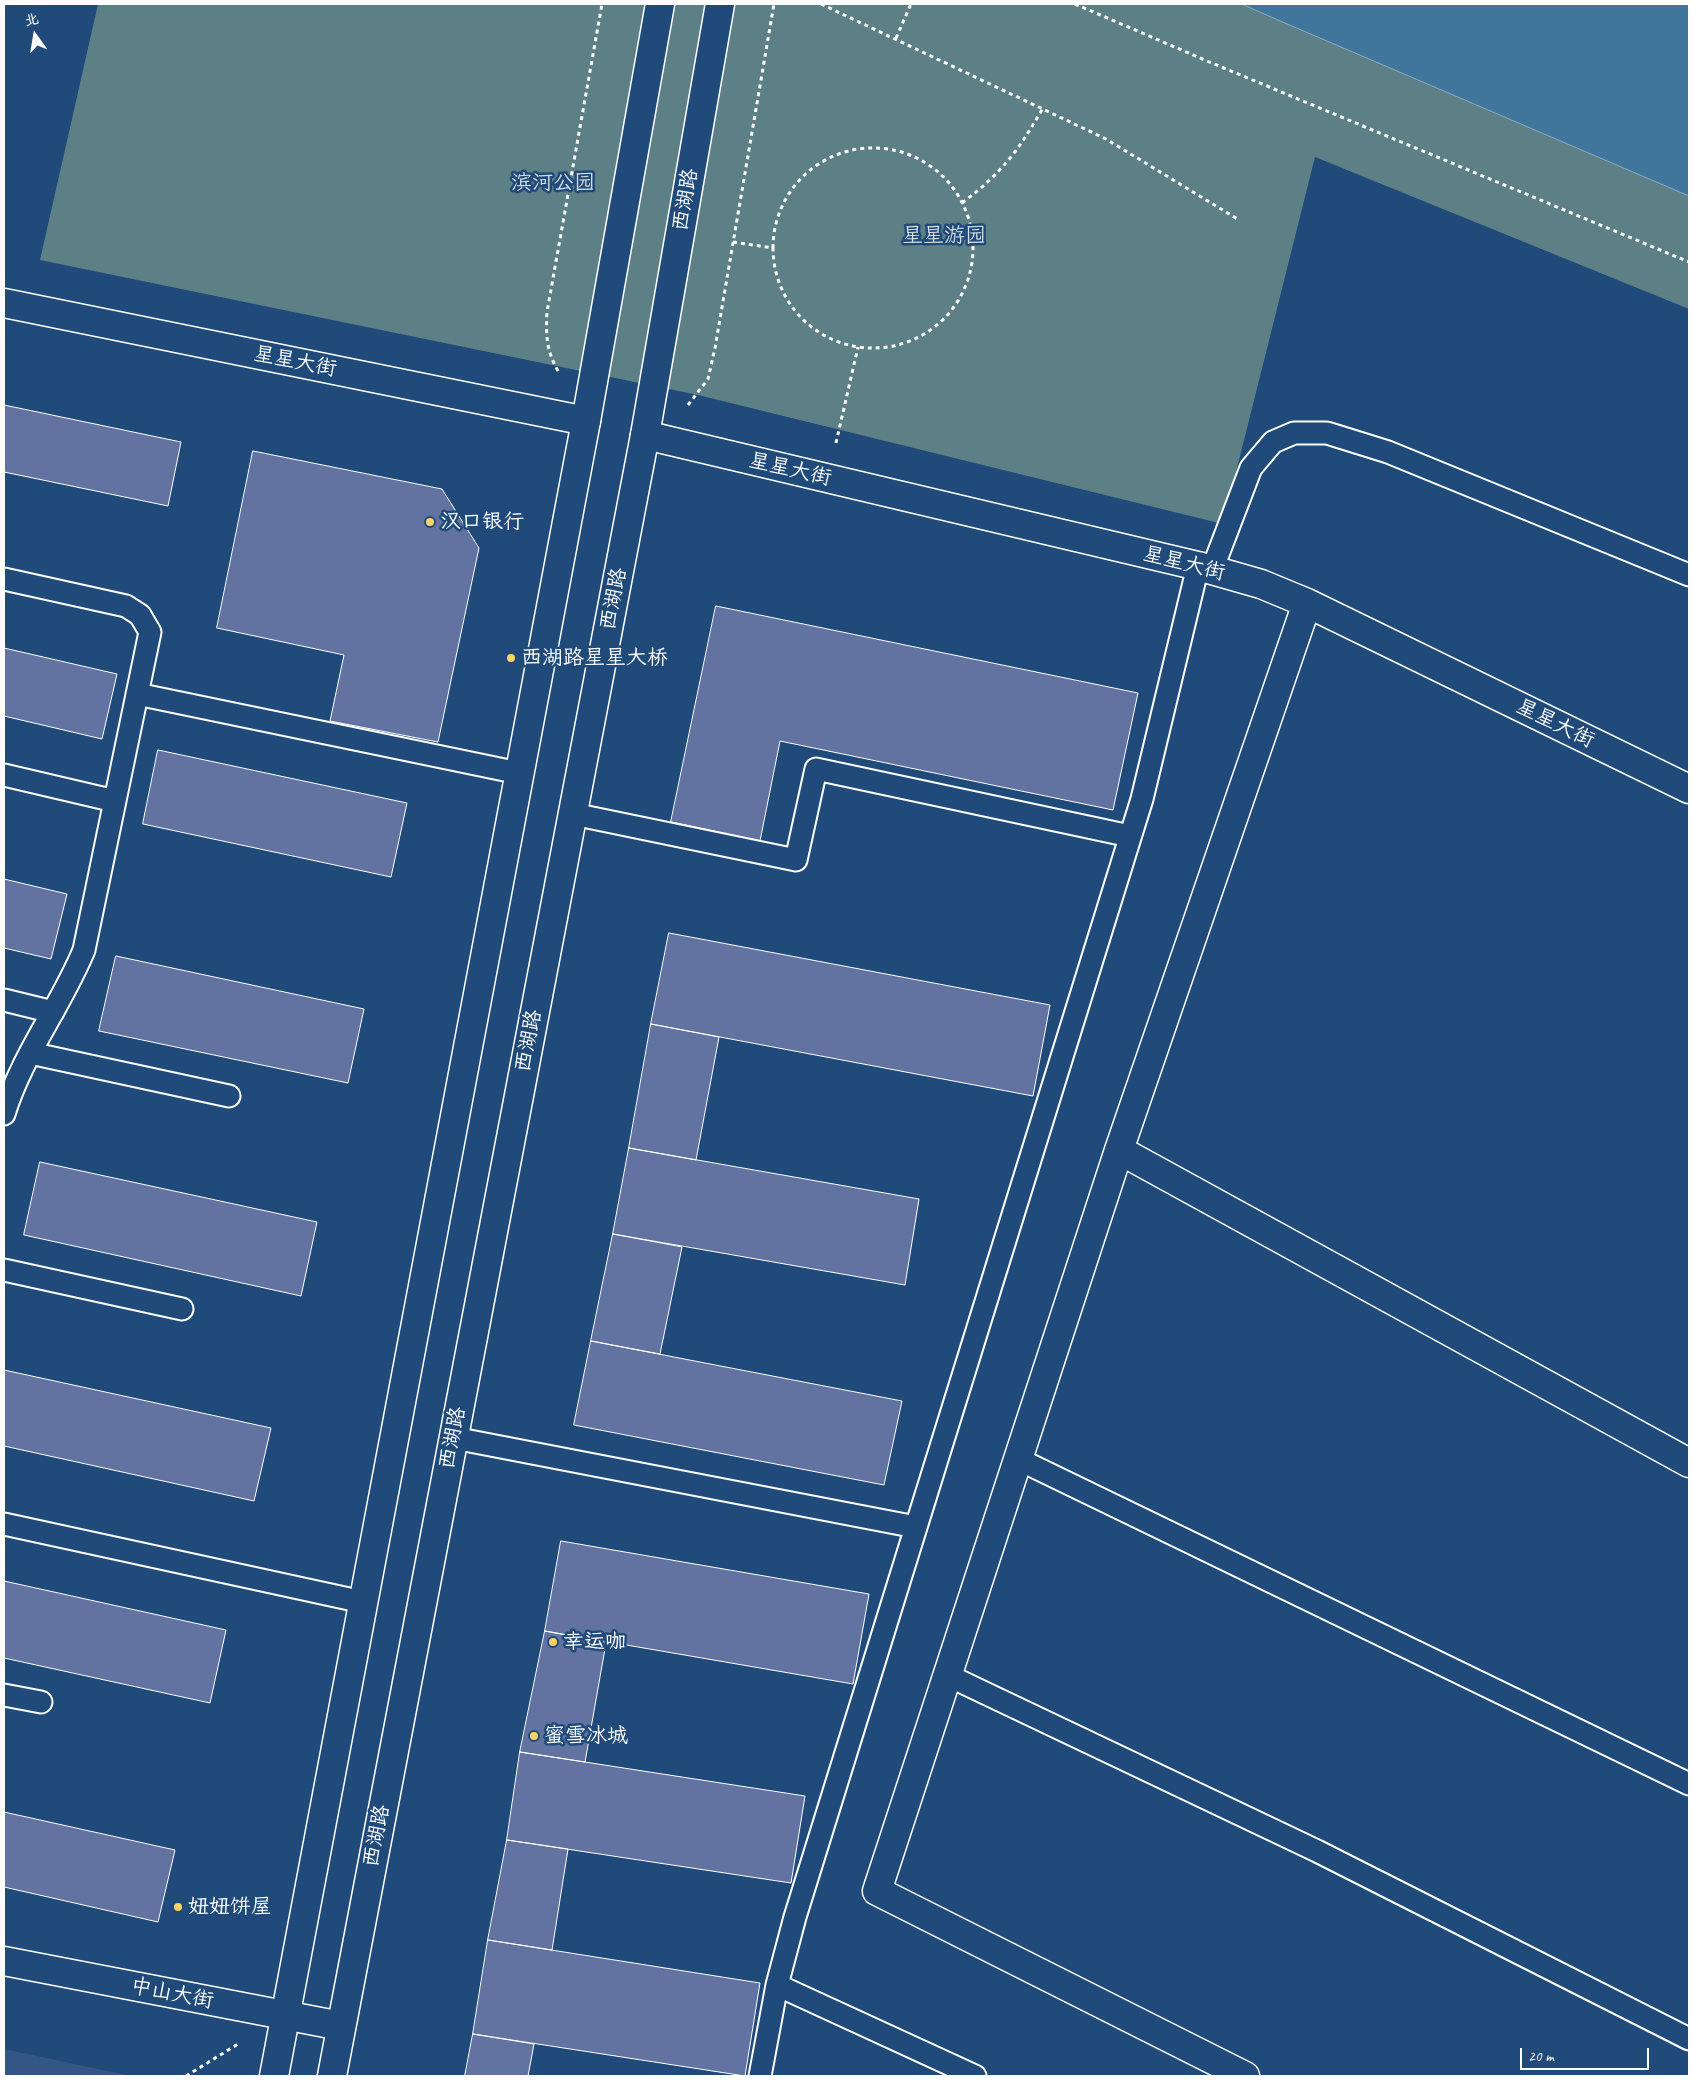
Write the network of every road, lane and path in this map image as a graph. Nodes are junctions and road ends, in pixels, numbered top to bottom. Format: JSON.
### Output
{"nodes":[{"id":1,"x":602,"y":4,"type":"edge"},
{"id":2,"x":660,"y":4,"type":"edge"},
{"id":3,"x":720,"y":4,"type":"edge"},
{"id":4,"x":774,"y":4,"type":"edge"},
{"id":5,"x":822,"y":4,"type":"edge"},
{"id":6,"x":911,"y":4,"type":"edge"},
{"id":7,"x":1075,"y":4,"type":"edge"},
{"id":8,"x":896,"y":38,"type":"junction"},
{"id":9,"x":1043,"y":108,"type":"junction"},
{"id":10,"x":962,"y":203,"type":"junction"},
{"id":11,"x":1239,"y":220,"type":"dead end"},
{"id":12,"x":733,"y":242,"type":"junction"},
{"id":13,"x":773,"y":248,"type":"junction"},
{"id":14,"x":1689,"y":262,"type":"edge"},
{"id":15,"x":4,"y":303,"type":"edge"},
{"id":16,"x":858,"y":347,"type":"junction"},
{"id":17,"x":586,"y":421,"type":"junction"},
{"id":18,"x":645,"y":435,"type":"junction"},
{"id":19,"x":828,"y":479,"type":"junction"},
{"id":20,"x":1205,"y":568,"type":"junction"},
{"id":21,"x":1689,"y":575,"type":"edge"},
{"id":22,"x":4,"y":579,"type":"edge"},
{"id":23,"x":1307,"y":603,"type":"junction"},
{"id":24,"x":137,"y":694,"type":"junction"},
{"id":25,"x":519,"y":773,"type":"junction"},
{"id":26,"x":4,"y":775,"type":"edge"},
{"id":27,"x":1689,"y":789,"type":"edge"},
{"id":28,"x":115,"y":801,"type":"junction"},
{"id":29,"x":573,"y":814,"type":"junction"},
{"id":30,"x":1130,"y":836,"type":"junction"},
{"id":31,"x":4,"y":1000,"type":"edge"},
{"id":32,"x":53,"y":1012,"type":"junction"},
{"id":33,"x":30,"y":1053,"type":"junction"},
{"id":34,"x":229,"y":1096,"type":"dead end"},
{"id":35,"x":4,"y":1114,"type":"edge"},
{"id":36,"x":1119,"y":1150,"type":"junction"},
{"id":37,"x":4,"y":1270,"type":"edge"},
{"id":38,"x":182,"y":1309,"type":"dead end"},
{"id":39,"x":454,"y":1438,"type":"junction"},
{"id":40,"x":1018,"y":1459,"type":"junction"},
{"id":41,"x":1689,"y":1463,"type":"edge"},
{"id":42,"x":4,"y":1524,"type":"edge"},
{"id":43,"x":916,"y":1527,"type":"junction"},
{"id":44,"x":363,"y":1602,"type":"junction"},
{"id":45,"x":947,"y":1675,"type":"junction"},
{"id":46,"x":4,"y":1695,"type":"edge"},
{"id":47,"x":40,"y":1702,"type":"dead end"},
{"id":48,"x":1689,"y":1784,"type":"edge"},
{"id":49,"x":4,"y":1961,"type":"edge"},
{"id":50,"x":777,"y":1985,"type":"junction"},
{"id":51,"x":285,"y":2016,"type":"junction"},
{"id":52,"x":341,"y":2026,"type":"junction"},
{"id":53,"x":1689,"y":2039,"type":"edge"},
{"id":54,"x":186,"y":2076,"type":"edge"},
{"id":55,"x":274,"y":2076,"type":"edge"},
{"id":56,"x":332,"y":2076,"type":"edge"},
{"id":57,"x":760,"y":2076,"type":"edge"},
{"id":58,"x":975,"y":2076,"type":"edge"},
{"id":59,"x":1245,"y":2076,"type":"edge"}],
"edges":[{"from":1,"to":17,"type":"path"},
{"from":2,"to":17,"type":"street"},
{"from":3,"to":18,"type":"street","name":"西湖路"},
{"from":4,"to":12,"type":"path"},
{"from":5,"to":8,"type":"path"},
{"from":6,"to":8,"type":"path"},
{"from":7,"to":14,"type":"path"},
{"from":8,"to":9,"type":"path"},
{"from":9,"to":10,"type":"path"},
{"from":9,"to":11,"type":"path"},
{"from":10,"to":13,"type":"path"},
{"from":10,"to":16,"type":"path"},
{"from":12,"to":13,"type":"path"},
{"from":12,"to":18,"type":"path"},
{"from":13,"to":16,"type":"path"},
{"from":15,"to":17,"type":"street","name":"星星大街"},
{"from":16,"to":19,"type":"path"},
{"from":17,"to":25,"type":"street"},
{"from":18,"to":19,"type":"street","name":"星星大街"},
{"from":18,"to":29,"type":"street","name":"西湖路"},
{"from":19,"to":20,"type":"street","name":"星星大街"},
{"from":20,"to":21,"type":"lane"},
{"from":20,"to":23,"type":"street","name":"星星大街"},
{"from":20,"to":30,"type":"lane"},
{"from":22,"to":24,"type":"lane"},
{"from":23,"to":27,"type":"street","name":"星星大街"},
{"from":23,"to":36,"type":"street"},
{"from":24,"to":25,"type":"lane"},
{"from":24,"to":28,"type":"lane"},
{"from":25,"to":44,"type":"street"},
{"from":26,"to":28,"type":"lane"},
{"from":28,"to":32,"type":"lane"},
{"from":29,"to":30,"type":"lane"},
{"from":29,"to":39,"type":"street","name":"西湖路"},
{"from":30,"to":43,"type":"lane"},
{"from":31,"to":32,"type":"lane"},
{"from":32,"to":33,"type":"lane"},
{"from":33,"to":34,"type":"lane"},
{"from":33,"to":35,"type":"lane"},
{"from":36,"to":40,"type":"street"},
{"from":36,"to":41,"type":"street"},
{"from":37,"to":38,"type":"lane"},
{"from":39,"to":43,"type":"lane"},
{"from":39,"to":52,"type":"street","name":"西湖路"},
{"from":40,"to":45,"type":"street"},
{"from":40,"to":48,"type":"lane"},
{"from":42,"to":44,"type":"lane"},
{"from":43,"to":50,"type":"lane"},
{"from":44,"to":51,"type":"street"},
{"from":45,"to":53,"type":"lane"},
{"from":45,"to":59,"type":"street"},
{"from":46,"to":47,"type":"lane"},
{"from":49,"to":51,"type":"street","name":"中山大街"},
{"from":50,"to":57,"type":"lane"},
{"from":50,"to":58,"type":"lane"},
{"from":51,"to":52,"type":"street","name":"中山大街"},
{"from":51,"to":54,"type":"path"},
{"from":51,"to":55,"type":"street"},
{"from":52,"to":56,"type":"street","name":"西湖路"}]}
